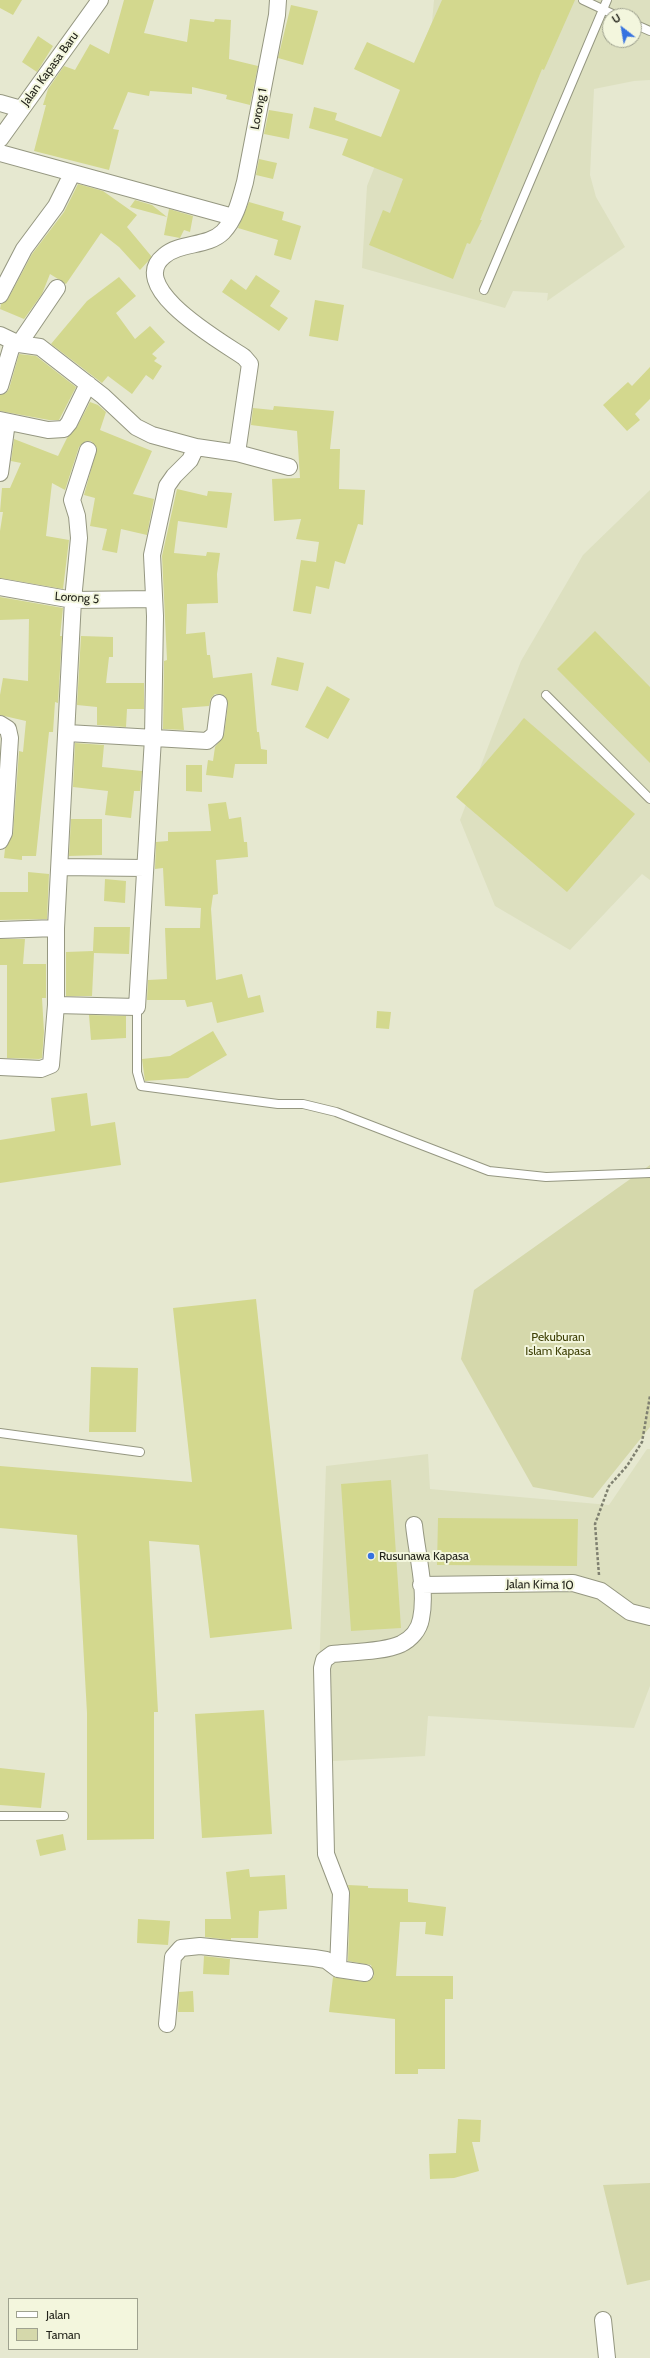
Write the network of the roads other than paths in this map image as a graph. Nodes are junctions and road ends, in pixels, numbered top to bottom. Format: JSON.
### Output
{"nodes":[{"id":1,"x":278,"y":0,"type":"edge"},
{"id":2,"x":583,"y":0,"type":"edge"},
{"id":3,"x":93,"y":2,"type":"edge"},
{"id":4,"x":602,"y":9,"type":"edge"},
{"id":5,"x":602,"y":11,"type":"edge"},
{"id":6,"x":0,"y":103,"type":"edge"},
{"id":7,"x":21,"y":110,"type":"junction"},
{"id":8,"x":0,"y":139,"type":"edge"},
{"id":9,"x":0,"y":153,"type":"edge"},
{"id":10,"x":72,"y":174,"type":"junction"},
{"id":11,"x":234,"y":217,"type":"junction"},
{"id":12,"x":57,"y":288,"type":"dead end"},
{"id":13,"x":484,"y":290,"type":"dead end"},
{"id":14,"x":0,"y":295,"type":"edge"},
{"id":15,"x":10,"y":341,"type":"edge"},
{"id":16,"x":88,"y":384,"type":"junction"},
{"id":17,"x":0,"y":386,"type":"edge"},
{"id":18,"x":4,"y":421,"type":"edge"},
{"id":19,"x":196,"y":447,"type":"junction"},
{"id":20,"x":88,"y":450,"type":"dead end"},
{"id":21,"x":237,"y":453,"type":"junction"},
{"id":22,"x":289,"y":467,"type":"dead end"},
{"id":23,"x":0,"y":473,"type":"edge"},
{"id":24,"x":0,"y":587,"type":"edge"},
{"id":25,"x":73,"y":600,"type":"junction"},
{"id":26,"x":154,"y":600,"type":"junction"},
{"id":27,"x":546,"y":695,"type":"dead end"},
{"id":28,"x":219,"y":703,"type":"dead end"},
{"id":29,"x":0,"y":724,"type":"edge"},
{"id":30,"x":68,"y":733,"type":"junction"},
{"id":31,"x":153,"y":738,"type":"junction"},
{"id":32,"x":3,"y":778,"type":"edge"},
{"id":33,"x":650,"y":799,"type":"edge"},
{"id":34,"x":0,"y":840,"type":"edge"},
{"id":35,"x":60,"y":867,"type":"junction"},
{"id":36,"x":145,"y":868,"type":"junction"},
{"id":37,"x":56,"y":928,"type":"junction"},
{"id":38,"x":0,"y":930,"type":"edge"},
{"id":39,"x":56,"y":1005,"type":"junction"},
{"id":40,"x":137,"y":1007,"type":"junction"},
{"id":41,"x":0,"y":1067,"type":"edge"},
{"id":42,"x":650,"y":1173,"type":"edge"},
{"id":43,"x":0,"y":1433,"type":"edge"},
{"id":44,"x":140,"y":1452,"type":"dead end"},
{"id":45,"x":414,"y":1525,"type":"dead end"},
{"id":46,"x":421,"y":1585,"type":"junction"},
{"id":47,"x":650,"y":1618,"type":"edge"},
{"id":48,"x":0,"y":1816,"type":"edge"},
{"id":49,"x":64,"y":1816,"type":"dead end"},
{"id":50,"x":338,"y":1969,"type":"junction"},
{"id":51,"x":365,"y":1973,"type":"dead end"},
{"id":52,"x":167,"y":2024,"type":"dead end"},
{"id":53,"x":603,"y":2320,"type":"dead end"},
{"id":54,"x":607,"y":2358,"type":"edge"}],
"edges":[{"from":1,"to":11,"type":"street","name":"Lorong 1"},
{"from":2,"to":4,"type":"lane"},
{"from":3,"to":7,"type":"street","name":"Jalan Kapasa Baru"},
{"from":5,"to":13,"type":"lane"},
{"from":6,"to":7,"type":"street"},
{"from":7,"to":8,"type":"street","name":"Jalan Kapasa Baru"},
{"from":9,"to":10,"type":"street"},
{"from":10,"to":11,"type":"street"},
{"from":10,"to":14,"type":"street"},
{"from":11,"to":21,"type":"street"},
{"from":12,"to":15,"type":"street"},
{"from":15,"to":16,"type":"street"},
{"from":15,"to":17,"type":"street"},
{"from":16,"to":18,"type":"street"},
{"from":16,"to":19,"type":"street"},
{"from":18,"to":23,"type":"street"},
{"from":19,"to":21,"type":"street"},
{"from":19,"to":26,"type":"street"},
{"from":20,"to":25,"type":"street"},
{"from":21,"to":22,"type":"street"},
{"from":24,"to":25,"type":"street","name":"Lorong 5"},
{"from":25,"to":26,"type":"street","name":"Lorong 5"},
{"from":25,"to":30,"type":"street"},
{"from":26,"to":31,"type":"street"},
{"from":27,"to":33,"type":"lane"},
{"from":28,"to":31,"type":"street"},
{"from":29,"to":32,"type":"street"},
{"from":30,"to":31,"type":"street"},
{"from":30,"to":35,"type":"street"},
{"from":31,"to":36,"type":"street"},
{"from":32,"to":34,"type":"street"},
{"from":35,"to":36,"type":"street"},
{"from":35,"to":37,"type":"street"},
{"from":36,"to":40,"type":"street"},
{"from":37,"to":38,"type":"street"},
{"from":37,"to":39,"type":"street"},
{"from":39,"to":40,"type":"street"},
{"from":39,"to":41,"type":"street"},
{"from":40,"to":42,"type":"lane"},
{"from":43,"to":44,"type":"lane"},
{"from":45,"to":46,"type":"street"},
{"from":46,"to":47,"type":"street","name":"Jalan Kima 10"},
{"from":46,"to":50,"type":"street"},
{"from":48,"to":49,"type":"lane"},
{"from":50,"to":51,"type":"street"},
{"from":50,"to":52,"type":"street"},
{"from":53,"to":54,"type":"street"}]}
